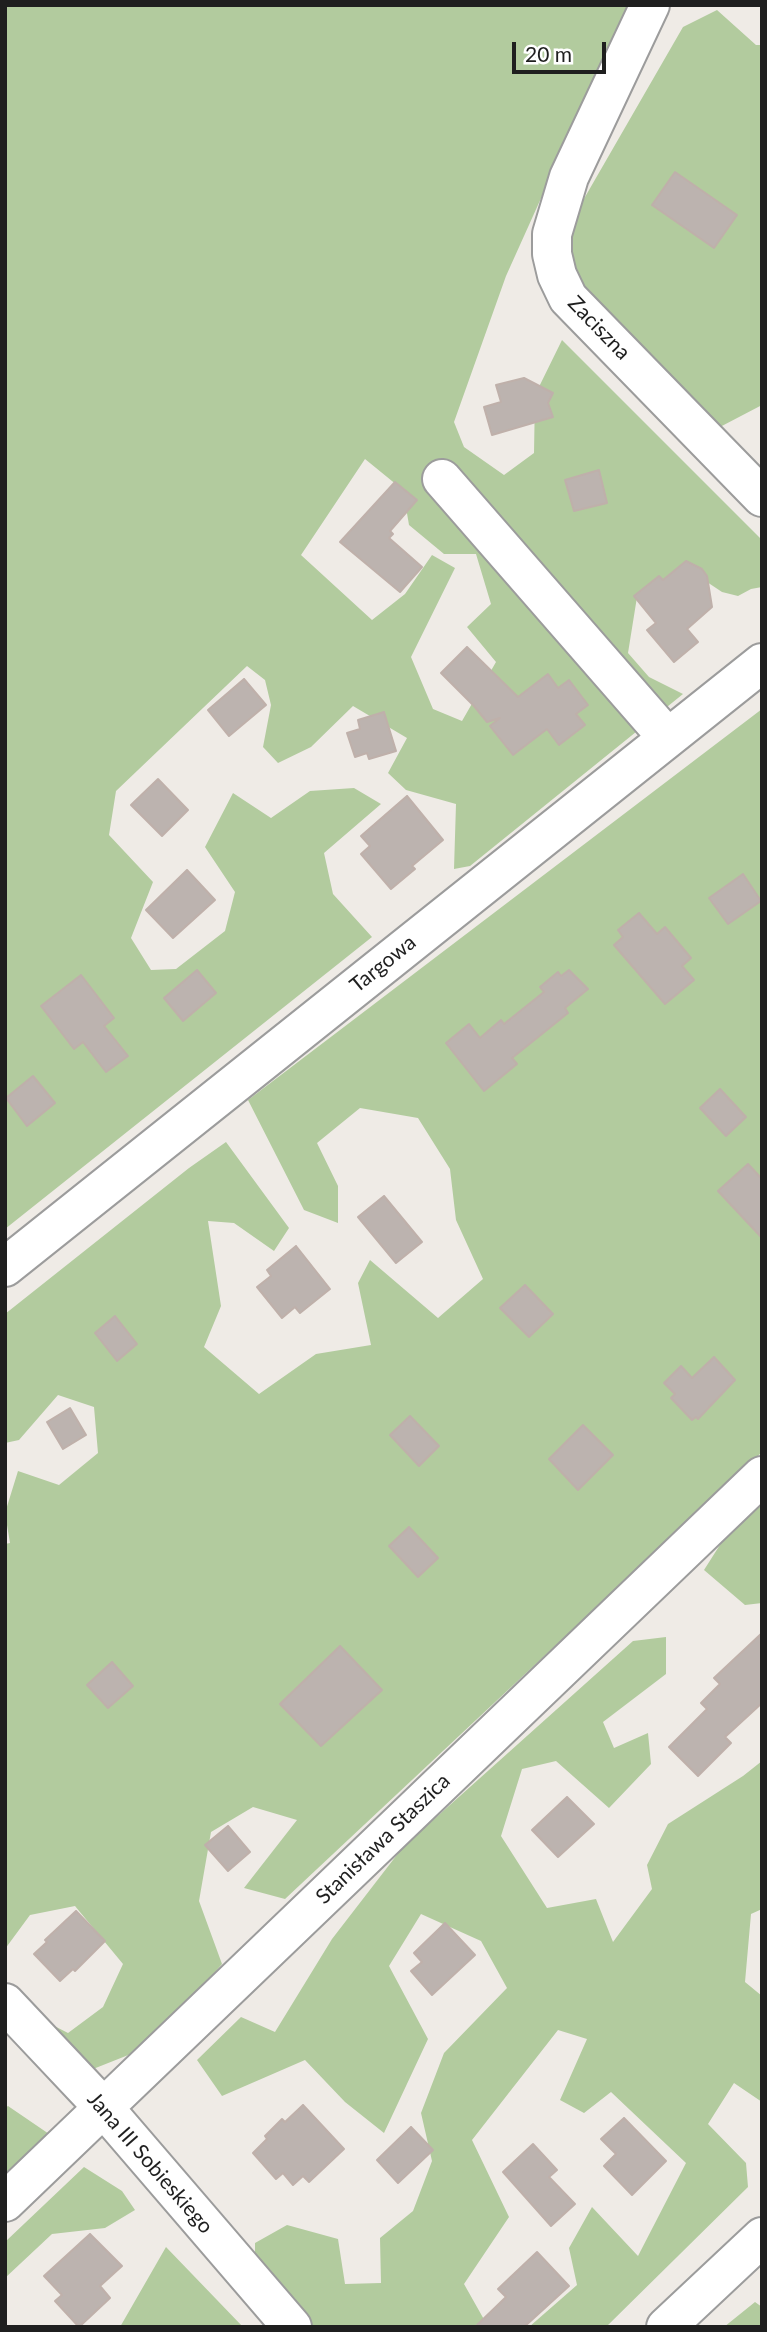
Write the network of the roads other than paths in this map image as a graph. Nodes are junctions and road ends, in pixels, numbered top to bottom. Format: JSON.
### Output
{"nodes":[{"id":1,"x":650,"y":5,"type":"edge"},
{"id":2,"x":442,"y":480,"type":"dead end"},
{"id":3,"x":762,"y":497,"type":"edge"},
{"id":4,"x":762,"y":663,"type":"edge"},
{"id":5,"x":667,"y":737,"type":"junction"},
{"id":6,"x":5,"y":1266,"type":"edge"},
{"id":7,"x":762,"y":1476,"type":"edge"},
{"id":8,"x":5,"y":2003,"type":"edge"},
{"id":9,"x":103,"y":2108,"type":"junction"},
{"id":10,"x":5,"y":2202,"type":"edge"},
{"id":11,"x":762,"y":2237,"type":"edge"},
{"id":12,"x":292,"y":2327,"type":"edge"},
{"id":13,"x":666,"y":2327,"type":"edge"}],
"edges":[{"from":1,"to":3,"type":"street","name":"Zaciszna"},
{"from":2,"to":5,"type":"street"},
{"from":4,"to":5,"type":"street","name":"Targowa"},
{"from":5,"to":6,"type":"street","name":"Targowa"},
{"from":7,"to":9,"type":"street","name":"Stanisława Staszica"},
{"from":8,"to":9,"type":"street","name":"Jana III Sobieskiego"},
{"from":9,"to":10,"type":"street","name":"Stanisława Staszica"},
{"from":9,"to":12,"type":"street","name":"Jana III Sobieskiego"},
{"from":11,"to":13,"type":"street"}]}
